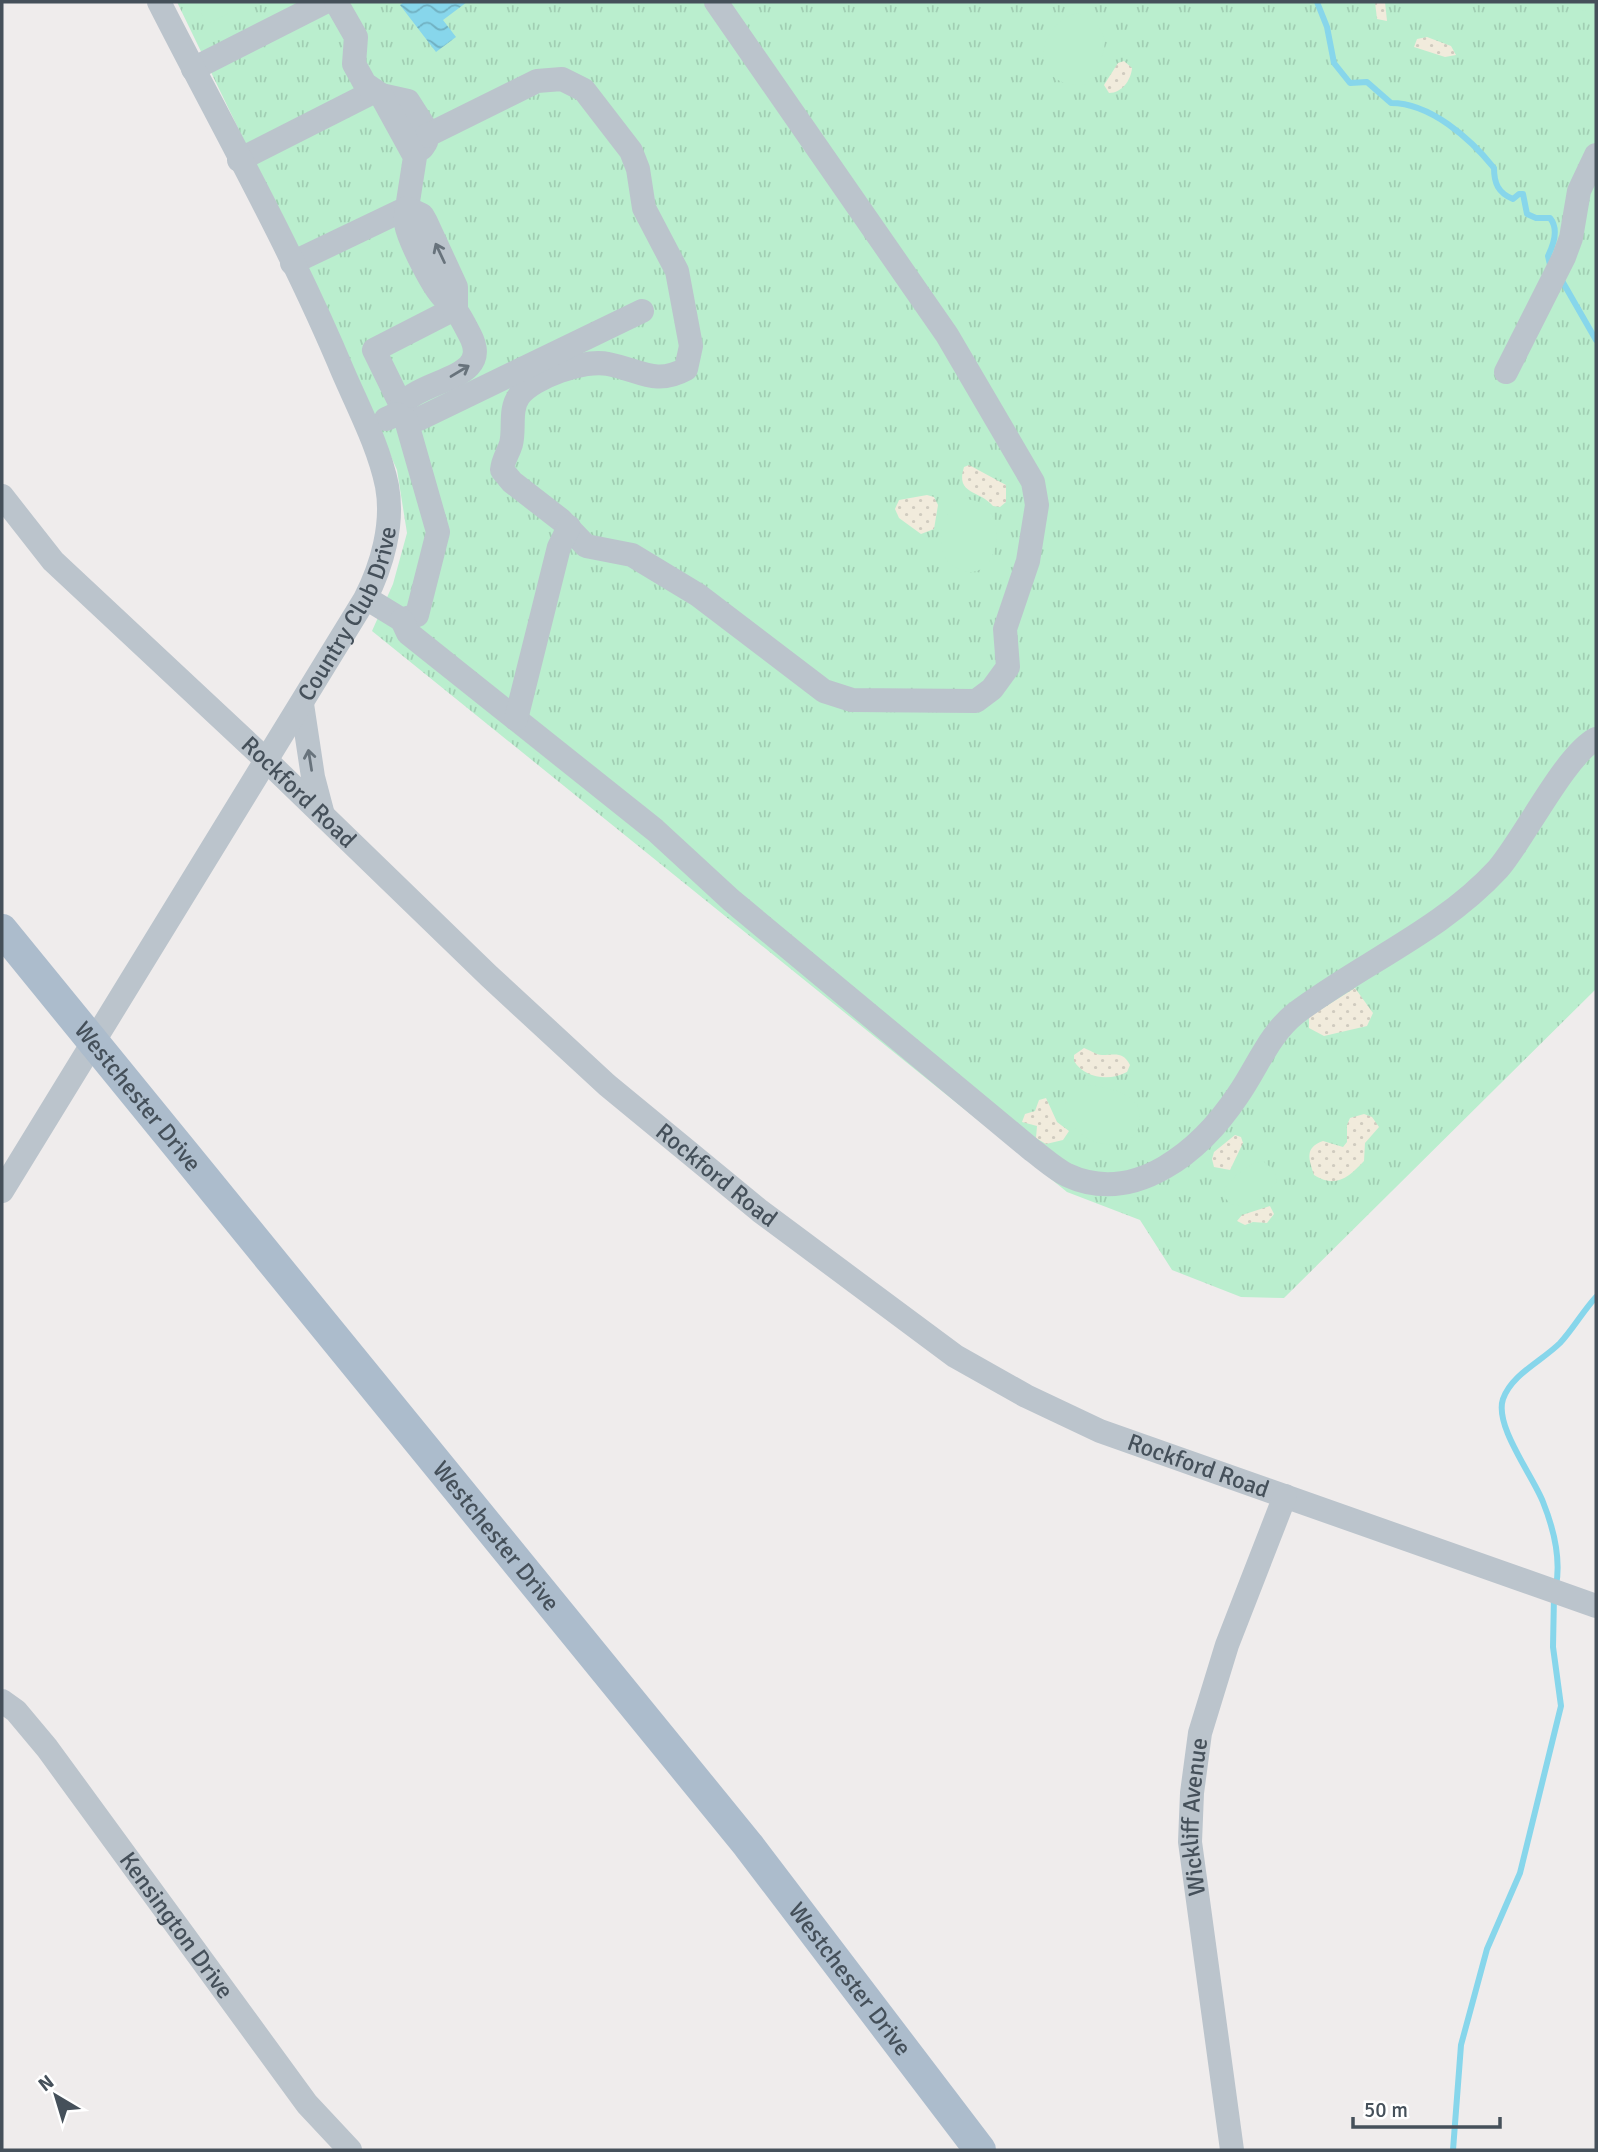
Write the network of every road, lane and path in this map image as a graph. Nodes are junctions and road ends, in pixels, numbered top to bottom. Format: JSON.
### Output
{"nodes":[{"id":1,"x":159,"y":2,"type":"edge"},
{"id":2,"x":326,"y":2,"type":"edge"},
{"id":3,"x":336,"y":2,"type":"edge"},
{"id":4,"x":716,"y":2,"type":"edge"},
{"id":5,"x":193,"y":69,"type":"junction"},
{"id":6,"x":378,"y":93,"type":"junction"},
{"id":7,"x":420,"y":146,"type":"junction"},
{"id":8,"x":1596,"y":155,"type":"edge"},
{"id":9,"x":239,"y":160,"type":"junction"},
{"id":10,"x":407,"y":208,"type":"junction"},
{"id":11,"x":292,"y":263,"type":"junction"},
{"id":12,"x":456,"y":308,"type":"junction"},
{"id":13,"x":642,"y":311,"type":"dead end"},
{"id":14,"x":1506,"y":372,"type":"dead end"},
{"id":15,"x":401,"y":412,"type":"junction"},
{"id":16,"x":366,"y":426,"type":"junction"},
{"id":17,"x":2,"y":496,"type":"edge"},
{"id":18,"x":569,"y":527,"type":"junction"},
{"id":19,"x":366,"y":598,"type":"junction"},
{"id":20,"x":402,"y":620,"type":"junction"},
{"id":21,"x":302,"y":704,"type":"junction"},
{"id":22,"x":516,"y":719,"type":"junction"},
{"id":23,"x":1596,"y":739,"type":"edge"},
{"id":24,"x":267,"y":761,"type":"junction"},
{"id":25,"x":323,"y":816,"type":"junction"},
{"id":26,"x":2,"y":930,"type":"edge"},
{"id":27,"x":94,"y":1042,"type":"junction"},
{"id":28,"x":2,"y":1191,"type":"edge"},
{"id":29,"x":1284,"y":1496,"type":"junction"},
{"id":30,"x":1585,"y":1602,"type":"edge"},
{"id":31,"x":2,"y":1701,"type":"edge"},
{"id":32,"x":350,"y":2150,"type":"edge"},
{"id":33,"x":980,"y":2150,"type":"edge"},
{"id":34,"x":1232,"y":2150,"type":"edge"}],
"edges":[{"from":1,"to":5,"type":"street","name":"Country Club Drive"},
{"from":2,"to":5,"type":"street"},
{"from":3,"to":6,"type":"street"},
{"from":4,"to":18,"type":"street"},
{"from":5,"to":9,"type":"street","name":"Country Club Drive"},
{"from":6,"to":7,"type":"street"},
{"from":6,"to":9,"type":"street"},
{"from":7,"to":10,"type":"street"},
{"from":7,"to":18,"type":"street"},
{"from":8,"to":14,"type":"street"},
{"from":9,"to":11,"type":"street","name":"Country Club Drive"},
{"from":10,"to":11,"type":"street"},
{"from":12,"to":10,"type":"street","one_way":true},
{"from":11,"to":16,"type":"street","name":"Country Club Drive"},
{"from":15,"to":12,"type":"street","one_way":true},
{"from":12,"to":15,"type":"street"},
{"from":13,"to":15,"type":"street"},
{"from":15,"to":16,"type":"street"},
{"from":15,"to":20,"type":"street"},
{"from":16,"to":19,"type":"street","name":"Country Club Drive"},
{"from":17,"to":24,"type":"street","name":"Rockford Road"},
{"from":18,"to":22,"type":"street"},
{"from":19,"to":20,"type":"street"},
{"from":19,"to":21,"type":"street","name":"Country Club Drive"},
{"from":20,"to":22,"type":"street"},
{"from":21,"to":24,"type":"street","name":"Country Club Drive"},
{"from":25,"to":21,"type":"street","one_way":true},
{"from":22,"to":23,"type":"street"},
{"from":24,"to":25,"type":"street","name":"Rockford Road"},
{"from":24,"to":27,"type":"street","name":"Country Club Drive"},
{"from":25,"to":29,"type":"street","name":"Rockford Road"},
{"from":26,"to":27,"type":"main road","name":"Westchester Drive"},
{"from":27,"to":28,"type":"street","name":"Country Club Drive"},
{"from":27,"to":33,"type":"main road","name":"Westchester Drive"},
{"from":29,"to":30,"type":"street","name":"Rockford Road"},
{"from":29,"to":34,"type":"street","name":"Wickliff Avenue"},
{"from":31,"to":32,"type":"street","name":"Kensington Drive"}]}
